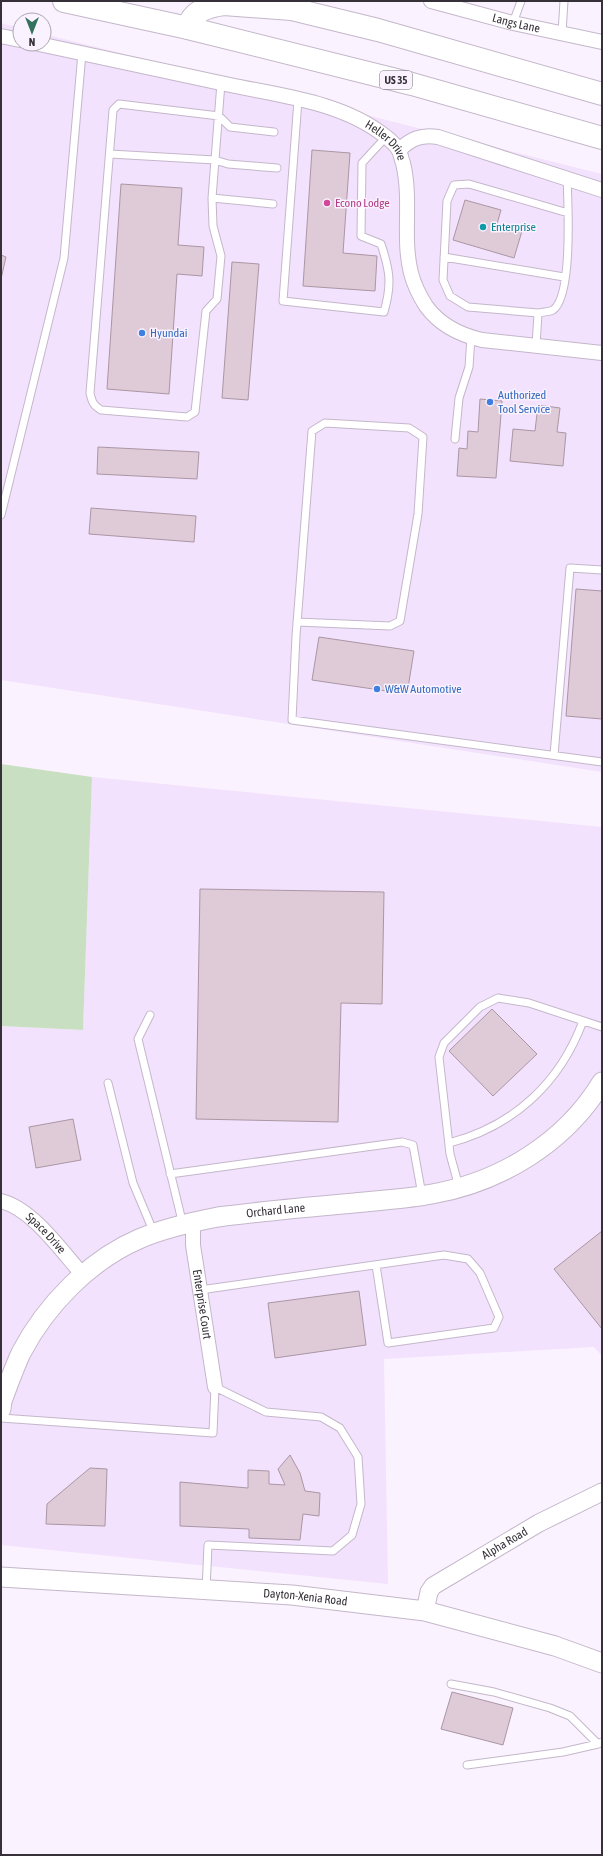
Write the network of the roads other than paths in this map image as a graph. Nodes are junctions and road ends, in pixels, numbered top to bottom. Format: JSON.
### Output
{"nodes":[{"id":1,"x":64,"y":1,"type":"edge"},
{"id":2,"x":262,"y":1,"type":"edge"},
{"id":3,"x":431,"y":1,"type":"edge"},
{"id":4,"x":521,"y":1,"type":"edge"},
{"id":5,"x":564,"y":1,"type":"edge"},
{"id":6,"x":292,"y":8,"type":"junction"},
{"id":7,"x":513,"y":23,"type":"junction"},
{"id":8,"x":188,"y":28,"type":"junction"},
{"id":9,"x":562,"y":33,"type":"junction"},
{"id":10,"x":1,"y":36,"type":"edge"},
{"id":11,"x":12,"y":38,"type":"edge"},
{"id":12,"x":602,"y":42,"type":"edge"},
{"id":13,"x":52,"y":47,"type":"edge"},
{"id":14,"x":82,"y":53,"type":"junction"},
{"id":15,"x":338,"y":65,"type":"junction"},
{"id":16,"x":389,"y":78,"type":"junction"},
{"id":17,"x":222,"y":83,"type":"junction"},
{"id":18,"x":602,"y":94,"type":"edge"},
{"id":19,"x":298,"y":100,"type":"junction"},
{"id":20,"x":219,"y":116,"type":"junction"},
{"id":21,"x":602,"y":125,"type":"edge"},
{"id":22,"x":274,"y":132,"type":"dead end"},
{"id":23,"x":386,"y":137,"type":"junction"},
{"id":24,"x":602,"y":138,"type":"edge"},
{"id":25,"x":399,"y":150,"type":"junction"},
{"id":26,"x":602,"y":151,"type":"edge"},
{"id":27,"x":110,"y":154,"type":"junction"},
{"id":28,"x":215,"y":160,"type":"junction"},
{"id":29,"x":277,"y":168,"type":"dead end"},
{"id":30,"x":567,"y":178,"type":"junction"},
{"id":31,"x":602,"y":190,"type":"edge"},
{"id":32,"x":212,"y":198,"type":"junction"},
{"id":33,"x":273,"y":204,"type":"dead end"},
{"id":34,"x":568,"y":213,"type":"junction"},
{"id":35,"x":444,"y":257,"type":"junction"},
{"id":36,"x":564,"y":278,"type":"junction"},
{"id":37,"x":538,"y":313,"type":"junction"},
{"id":38,"x":470,"y":337,"type":"junction"},
{"id":39,"x":536,"y":346,"type":"junction"},
{"id":40,"x":602,"y":353,"type":"edge"},
{"id":41,"x":455,"y":439,"type":"dead end"},
{"id":42,"x":1,"y":515,"type":"edge"},
{"id":43,"x":602,"y":570,"type":"edge"},
{"id":44,"x":297,"y":622,"type":"junction"},
{"id":45,"x":554,"y":755,"type":"junction"},
{"id":46,"x":602,"y":762,"type":"edge"},
{"id":47,"x":150,"y":1015,"type":"dead end"},
{"id":48,"x":583,"y":1021,"type":"junction"},
{"id":49,"x":602,"y":1027,"type":"edge"},
{"id":50,"x":602,"y":1082,"type":"edge"},
{"id":51,"x":108,"y":1084,"type":"dead end"},
{"id":52,"x":449,"y":1143,"type":"junction"},
{"id":53,"x":170,"y":1174,"type":"junction"},
{"id":54,"x":460,"y":1187,"type":"junction"},
{"id":55,"x":422,"y":1195,"type":"junction"},
{"id":56,"x":1,"y":1201,"type":"edge"},
{"id":57,"x":188,"y":1223,"type":"junction"},
{"id":58,"x":154,"y":1233,"type":"junction"},
{"id":59,"x":376,"y":1265,"type":"junction"},
{"id":60,"x":83,"y":1275,"type":"junction"},
{"id":61,"x":200,"y":1290,"type":"junction"},
{"id":62,"x":214,"y":1386,"type":"junction"},
{"id":63,"x":1,"y":1407,"type":"edge"},
{"id":64,"x":602,"y":1492,"type":"edge"},
{"id":65,"x":1,"y":1577,"type":"edge"},
{"id":66,"x":206,"y":1590,"type":"junction"},
{"id":67,"x":425,"y":1612,"type":"junction"},
{"id":68,"x":602,"y":1663,"type":"edge"},
{"id":69,"x":451,"y":1684,"type":"dead end"},
{"id":70,"x":600,"y":1743,"type":"edge"},
{"id":71,"x":467,"y":1765,"type":"dead end"}],
"edges":[{"from":1,"to":8,"type":"highway","number":"US 35"},
{"from":2,"to":6,"type":"highway"},
{"from":3,"to":7,"type":"street","name":"Langs Lane"},
{"from":4,"to":7,"type":"lane"},
{"from":5,"to":9,"type":"lane"},
{"from":6,"to":8,"type":"highway"},
{"from":6,"to":18,"type":"highway"},
{"from":7,"to":9,"type":"street","name":"Langs Lane"},
{"from":8,"to":15,"type":"highway","number":"US 35"},
{"from":9,"to":12,"type":"street","name":"Langs Lane"},
{"from":10,"to":11,"type":"street"},
{"from":13,"to":14,"type":"street","name":"Heller Drive"},
{"from":14,"to":17,"type":"street","name":"Heller Drive"},
{"from":14,"to":42,"type":"lane"},
{"from":15,"to":16,"type":"highway","number":"US 35"},
{"from":15,"to":26,"type":"highway"},
{"from":16,"to":21,"type":"highway"},
{"from":16,"to":24,"type":"highway","number":"US 35"},
{"from":17,"to":19,"type":"street","name":"Heller Drive"},
{"from":17,"to":20,"type":"lane"},
{"from":19,"to":23,"type":"street","name":"Heller Drive"},
{"from":19,"to":23,"type":"lane"},
{"from":20,"to":22,"type":"lane"},
{"from":20,"to":27,"type":"lane"},
{"from":20,"to":28,"type":"lane"},
{"from":23,"to":25,"type":"street","name":"Heller Drive"},
{"from":25,"to":30,"type":"street"},
{"from":25,"to":38,"type":"street","name":"Heller Drive"},
{"from":27,"to":28,"type":"lane"},
{"from":27,"to":32,"type":"lane"},
{"from":28,"to":29,"type":"lane"},
{"from":28,"to":32,"type":"lane"},
{"from":30,"to":31,"type":"street"},
{"from":30,"to":34,"type":"lane"},
{"from":32,"to":33,"type":"lane"},
{"from":34,"to":35,"type":"lane"},
{"from":34,"to":36,"type":"lane"},
{"from":35,"to":36,"type":"lane"},
{"from":35,"to":37,"type":"lane"},
{"from":36,"to":37,"type":"lane"},
{"from":37,"to":39,"type":"lane"},
{"from":38,"to":39,"type":"street","name":"Heller Drive"},
{"from":38,"to":41,"type":"lane"},
{"from":39,"to":40,"type":"street","name":"Heller Drive"},
{"from":43,"to":45,"type":"lane"},
{"from":44,"to":44,"type":"lane"},
{"from":44,"to":45,"type":"lane"},
{"from":45,"to":46,"type":"lane"},
{"from":47,"to":53,"type":"lane"},
{"from":48,"to":49,"type":"lane"},
{"from":48,"to":52,"type":"lane"},
{"from":48,"to":52,"type":"lane"},
{"from":50,"to":54,"type":"main road","name":"Orchard Lane"},
{"from":51,"to":58,"type":"lane"},
{"from":52,"to":54,"type":"lane"},
{"from":53,"to":55,"type":"lane"},
{"from":53,"to":57,"type":"lane"},
{"from":54,"to":55,"type":"main road","name":"Orchard Lane"},
{"from":55,"to":57,"type":"main road","name":"Orchard Lane"},
{"from":56,"to":60,"type":"street","name":"Space Drive"},
{"from":57,"to":58,"type":"main road","name":"Orchard Lane"},
{"from":57,"to":61,"type":"street","name":"Enterprise Court"},
{"from":58,"to":60,"type":"main road","name":"Orchard Lane"},
{"from":59,"to":59,"type":"lane"},
{"from":59,"to":61,"type":"lane"},
{"from":60,"to":63,"type":"main road","name":"Orchard Lane"},
{"from":61,"to":62,"type":"street","name":"Enterprise Court"},
{"from":62,"to":63,"type":"lane"},
{"from":62,"to":66,"type":"lane"},
{"from":64,"to":67,"type":"street","name":"Alpha Road"},
{"from":65,"to":66,"type":"main road","name":"Dayton-Xenia Road"},
{"from":66,"to":67,"type":"main road","name":"Dayton-Xenia Road"},
{"from":67,"to":68,"type":"main road","name":"Dayton-Xenia Road"},
{"from":69,"to":70,"type":"lane"},
{"from":70,"to":71,"type":"lane"}]}
